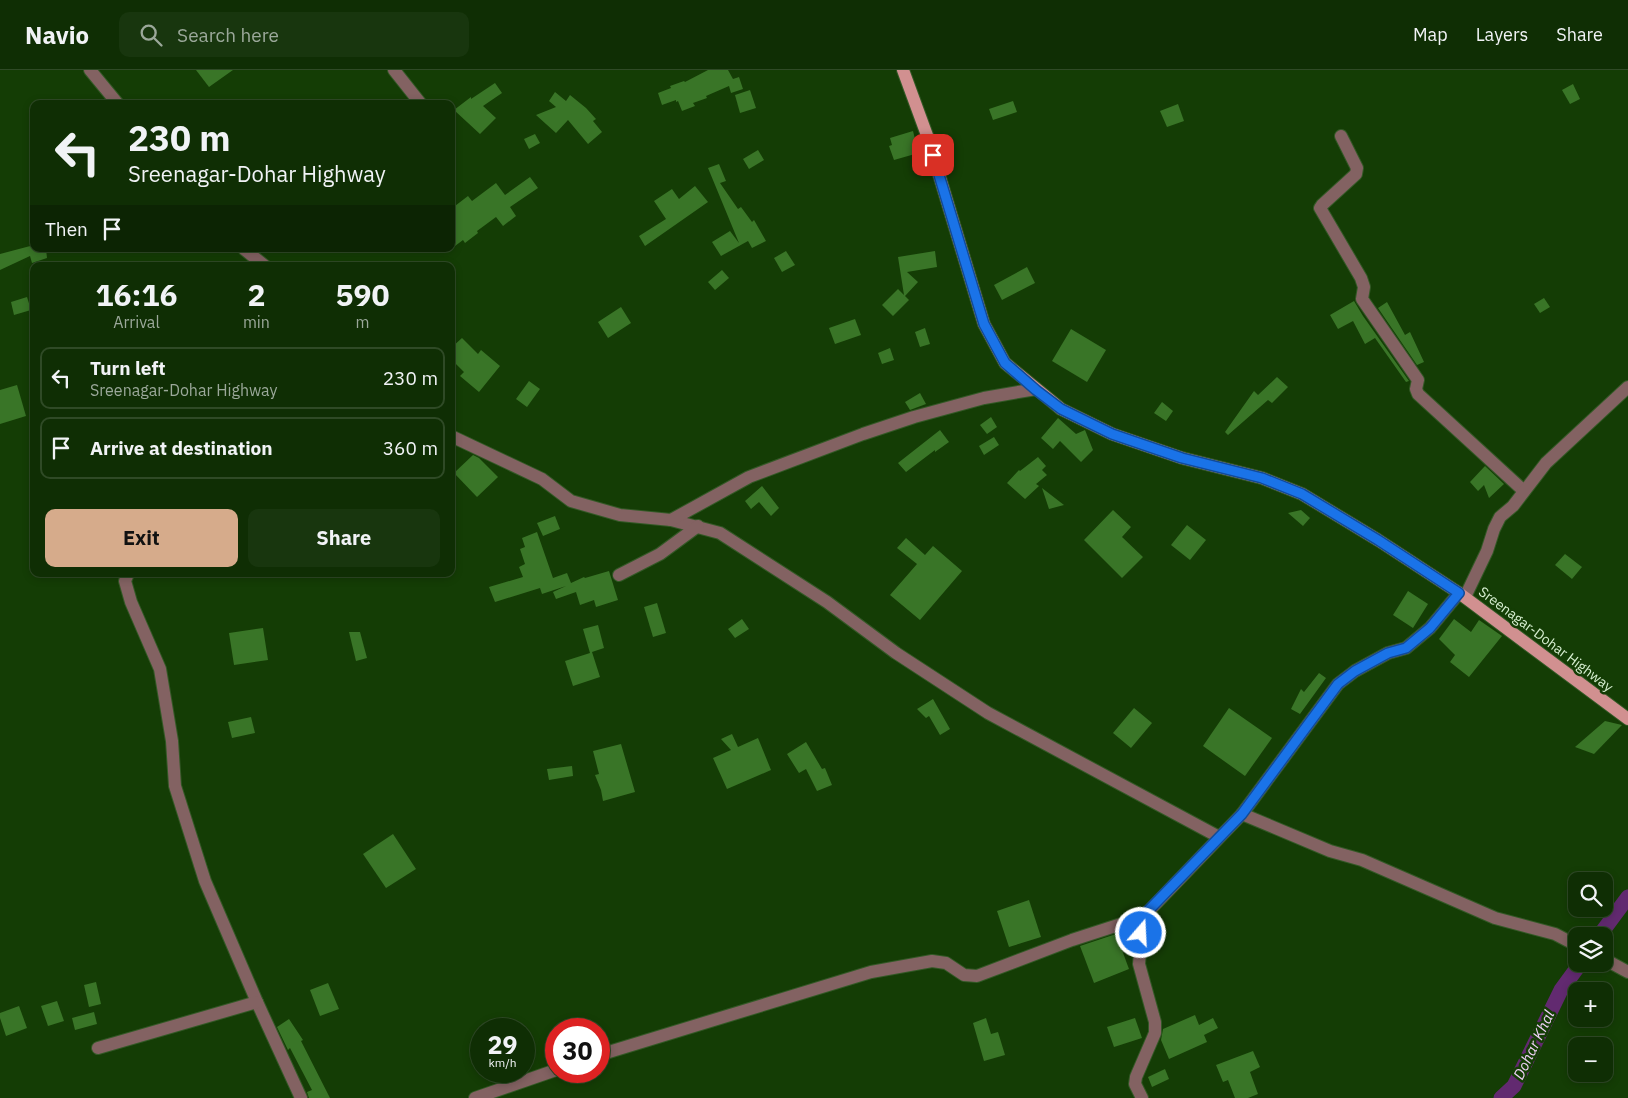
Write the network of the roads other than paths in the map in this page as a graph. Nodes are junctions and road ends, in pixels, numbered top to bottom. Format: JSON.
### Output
{"nodes":[{"id":1,"x":90,"y":70,"type":"edge"},
{"id":2,"x":394,"y":70,"type":"edge"},
{"id":3,"x":903,"y":70,"type":"edge"},
{"id":4,"x":115,"y":100,"type":"edge"},
{"id":5,"x":418,"y":100,"type":"edge"},
{"id":6,"x":1341,"y":136,"type":"dead end"},
{"id":7,"x":248,"y":252,"type":"edge"},
{"id":8,"x":260,"y":262,"type":"edge"},
{"id":9,"x":1628,"y":387,"type":"edge"},
{"id":10,"x":1036,"y":390,"type":"junction"},
{"id":11,"x":455,"y":438,"type":"edge"},
{"id":12,"x":1524,"y":491,"type":"junction"},
{"id":13,"x":671,"y":520,"type":"junction"},
{"id":14,"x":698,"y":526,"type":"junction"},
{"id":15,"x":619,"y":575,"type":"dead end"},
{"id":16,"x":127,"y":577,"type":"edge"},
{"id":17,"x":1462,"y":595,"type":"junction"},
{"id":18,"x":1628,"y":719,"type":"edge"},
{"id":19,"x":1242,"y":814,"type":"junction"},
{"id":20,"x":1219,"y":837,"type":"junction"},
{"id":21,"x":1142,"y":917,"type":"junction"},
{"id":22,"x":1568,"y":941,"type":"edge"},
{"id":23,"x":1613,"y":964,"type":"edge"},
{"id":24,"x":1627,"y":971,"type":"edge"},
{"id":25,"x":257,"y":1002,"type":"junction"},
{"id":26,"x":98,"y":1048,"type":"dead end"},
{"id":27,"x":610,"y":1052,"type":"edge"},
{"id":28,"x":545,"y":1074,"type":"edge"},
{"id":29,"x":301,"y":1098,"type":"edge"},
{"id":30,"x":475,"y":1098,"type":"edge"},
{"id":31,"x":1142,"y":1098,"type":"edge"}],
"edges":[{"from":1,"to":4,"type":"street"},
{"from":2,"to":5,"type":"street"},
{"from":3,"to":10,"type":"main road","name":"Sreenagar-Dohar Highway"},
{"from":6,"to":12,"type":"street"},
{"from":7,"to":8,"type":"street"},
{"from":9,"to":12,"type":"street"},
{"from":10,"to":13,"type":"street"},
{"from":10,"to":17,"type":"main road","name":"Sreenagar-Dohar Highway"},
{"from":11,"to":13,"type":"street"},
{"from":12,"to":17,"type":"street"},
{"from":13,"to":14,"type":"street"},
{"from":14,"to":15,"type":"street"},
{"from":14,"to":20,"type":"street"},
{"from":16,"to":25,"type":"street"},
{"from":17,"to":18,"type":"main road","name":"Sreenagar-Dohar Highway"},
{"from":17,"to":19,"type":"street"},
{"from":19,"to":20,"type":"street"},
{"from":19,"to":22,"type":"street"},
{"from":20,"to":21,"type":"street"},
{"from":21,"to":27,"type":"street"},
{"from":21,"to":31,"type":"street"},
{"from":23,"to":24,"type":"street"},
{"from":25,"to":26,"type":"street"},
{"from":25,"to":29,"type":"street"},
{"from":28,"to":30,"type":"street"}]}
